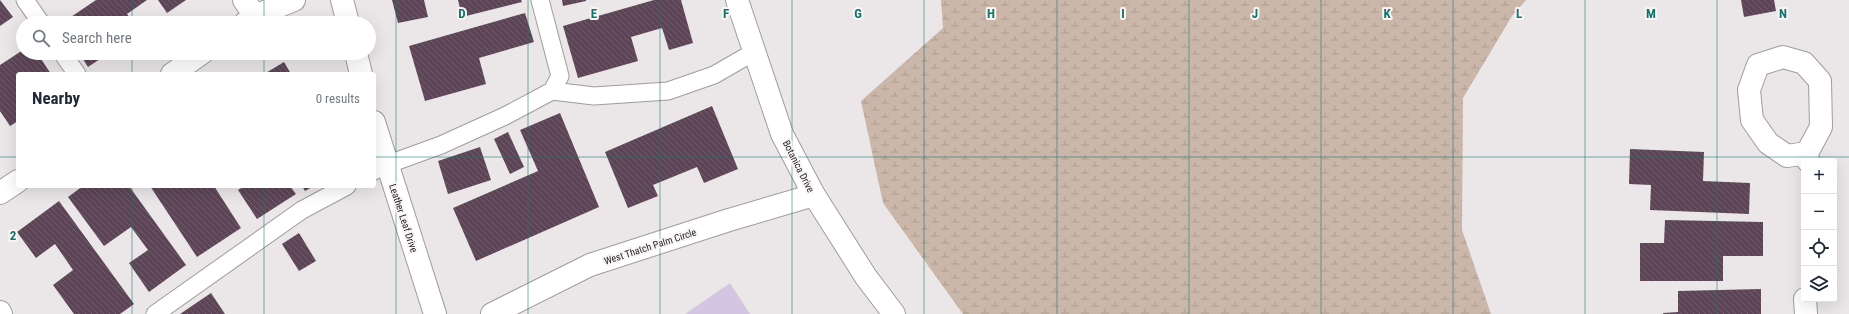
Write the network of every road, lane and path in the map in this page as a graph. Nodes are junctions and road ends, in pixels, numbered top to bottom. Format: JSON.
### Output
{"nodes":[{"id":1,"x":25,"y":0,"type":"edge"},
{"id":2,"x":294,"y":0,"type":"edge"},
{"id":3,"x":342,"y":0,"type":"edge"},
{"id":4,"x":540,"y":0,"type":"edge"},
{"id":5,"x":738,"y":0,"type":"edge"},
{"id":6,"x":248,"y":13,"type":"edge"},
{"id":7,"x":36,"y":16,"type":"edge"},
{"id":8,"x":346,"y":16,"type":"edge"},
{"id":9,"x":754,"y":52,"type":"junction"},
{"id":10,"x":67,"y":60,"type":"edge"},
{"id":11,"x":192,"y":60,"type":"edge"},
{"id":12,"x":358,"y":60,"type":"edge"},
{"id":13,"x":76,"y":72,"type":"edge"},
{"id":14,"x":175,"y":72,"type":"edge"},
{"id":15,"x":361,"y":72,"type":"edge"},
{"id":16,"x":552,"y":91,"type":"junction"},
{"id":17,"x":376,"y":137,"type":"edge"},
{"id":18,"x":380,"y":168,"type":"edge"},
{"id":19,"x":16,"y":182,"type":"edge"},
{"id":20,"x":343,"y":188,"type":"edge"},
{"id":21,"x":0,"y":193,"type":"edge"},
{"id":22,"x":814,"y":195,"type":"junction"},
{"id":23,"x":1805,"y":302,"type":"edge"},
{"id":24,"x":155,"y":314,"type":"edge"},
{"id":25,"x":435,"y":314,"type":"edge"},
{"id":26,"x":492,"y":314,"type":"edge"},
{"id":27,"x":894,"y":314,"type":"edge"},
{"id":28,"x":1806,"y":314,"type":"edge"}],
"edges":[{"from":1,"to":7,"type":"lane"},
{"from":2,"to":6,"type":"street"},
{"from":3,"to":8,"type":"street"},
{"from":4,"to":16,"type":"lane"},
{"from":5,"to":9,"type":"street","name":"Botanica Drive"},
{"from":9,"to":16,"type":"lane"},
{"from":9,"to":22,"type":"street","name":"Botanica Drive"},
{"from":10,"to":13,"type":"lane"},
{"from":11,"to":14,"type":"street"},
{"from":12,"to":15,"type":"street"},
{"from":16,"to":18,"type":"lane"},
{"from":17,"to":18,"type":"street","name":"Leather Leaf Drive"},
{"from":18,"to":25,"type":"street","name":"Leather Leaf Drive"},
{"from":19,"to":21,"type":"street"},
{"from":20,"to":24,"type":"lane"},
{"from":22,"to":26,"type":"street","name":"West Thatch Palm Circle"},
{"from":22,"to":27,"type":"street","name":"Botanica Drive"},
{"from":23,"to":28,"type":"street"}]}
